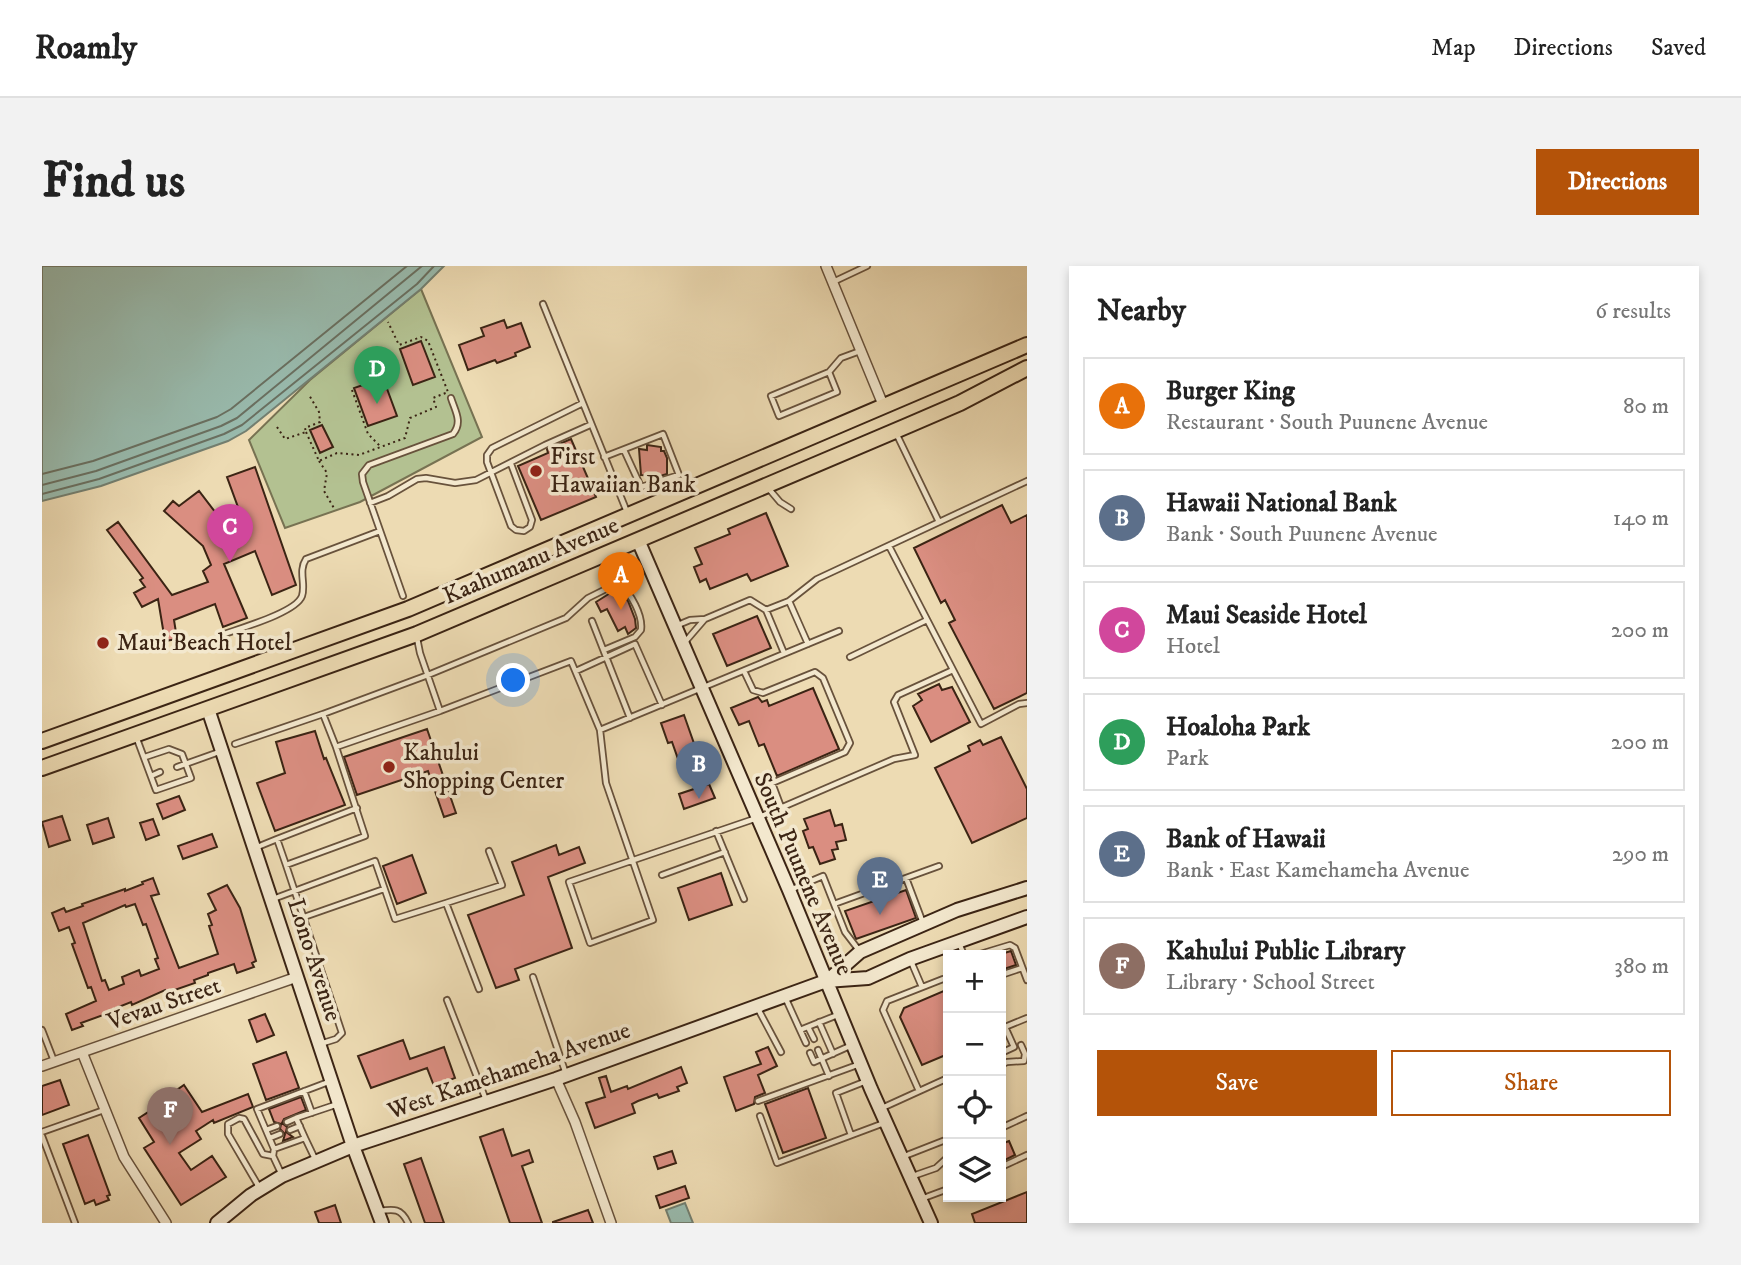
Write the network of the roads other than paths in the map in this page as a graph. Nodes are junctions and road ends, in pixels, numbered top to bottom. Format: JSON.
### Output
{"nodes":[{"id":1,"x":825,"y":266,"type":"edge"},
{"id":2,"x":867,"y":266,"type":"edge"},
{"id":3,"x":832,"y":282,"type":"junction"},
{"id":4,"x":543,"y":304,"type":"dead end"},
{"id":5,"x":1027,"y":345,"type":"edge"},
{"id":6,"x":860,"y":351,"type":"junction"},
{"id":7,"x":1027,"y":368,"type":"edge"},
{"id":8,"x":829,"y":372,"type":"junction"},
{"id":9,"x":451,"y":398,"type":"dead end"},
{"id":10,"x":581,"y":404,"type":"junction"},
{"id":11,"x":884,"y":407,"type":"junction"},
{"id":12,"x":590,"y":425,"type":"junction"},
{"id":13,"x":895,"y":431,"type":"junction"},
{"id":14,"x":624,"y":450,"type":"junction"},
{"id":15,"x":604,"y":457,"type":"junction"},
{"id":16,"x":511,"y":464,"type":"junction"},
{"id":17,"x":492,"y":473,"type":"junction"},
{"id":18,"x":1027,"y":481,"type":"edge"},
{"id":19,"x":766,"y":485,"type":"junction"},
{"id":20,"x":369,"y":501,"type":"junction"},
{"id":21,"x":792,"y":509,"type":"dead end"},
{"id":22,"x":628,"y":516,"type":"junction"},
{"id":23,"x":939,"y":522,"type":"junction"},
{"id":24,"x":380,"y":531,"type":"junction"},
{"id":25,"x":638,"y":540,"type":"junction"},
{"id":26,"x":889,"y":546,"type":"junction"},
{"id":27,"x":789,"y":601,"type":"junction"},
{"id":28,"x":405,"y":603,"type":"junction"},
{"id":29,"x":766,"y":610,"type":"junction"},
{"id":30,"x":705,"y":619,"type":"junction"},
{"id":31,"x":592,"y":621,"type":"dead end"},
{"id":32,"x":927,"y":621,"type":"junction"},
{"id":33,"x":674,"y":626,"type":"junction"},
{"id":34,"x":839,"y":631,"type":"dead end"},
{"id":35,"x":417,"y":634,"type":"junction"},
{"id":36,"x":219,"y":636,"type":"dead end"},
{"id":37,"x":808,"y":644,"type":"junction"},
{"id":38,"x":682,"y":645,"type":"junction"},
{"id":39,"x":604,"y":650,"type":"junction"},
{"id":40,"x":784,"y":653,"type":"junction"},
{"id":41,"x":606,"y":657,"type":"junction"},
{"id":42,"x":850,"y":657,"type":"dead end"},
{"id":43,"x":953,"y":670,"type":"junction"},
{"id":44,"x":576,"y":671,"type":"junction"},
{"id":45,"x":744,"y":671,"type":"junction"},
{"id":46,"x":428,"y":675,"type":"junction"},
{"id":47,"x":199,"y":686,"type":"junction"},
{"id":48,"x":701,"y":689,"type":"junction"},
{"id":49,"x":1027,"y":703,"type":"edge"},
{"id":50,"x":662,"y":705,"type":"junction"},
{"id":51,"x":208,"y":709,"type":"junction"},
{"id":52,"x":440,"y":710,"type":"junction"},
{"id":53,"x":323,"y":714,"type":"junction"},
{"id":54,"x":630,"y":718,"type":"junction"},
{"id":55,"x":600,"y":730,"type":"junction"},
{"id":56,"x":135,"y":735,"type":"junction"},
{"id":57,"x":42,"y":741,"type":"edge"},
{"id":58,"x":235,"y":744,"type":"dead end"},
{"id":59,"x":335,"y":747,"type":"junction"},
{"id":60,"x":223,"y":751,"type":"junction"},
{"id":61,"x":145,"y":757,"type":"junction"},
{"id":62,"x":186,"y":764,"type":"junction"},
{"id":63,"x":177,"y":767,"type":"dead end"},
{"id":64,"x":42,"y":768,"type":"edge"},
{"id":65,"x":160,"y":772,"type":"dead end"},
{"id":66,"x":151,"y":776,"type":"junction"},
{"id":67,"x":781,"y":807,"type":"junction"},
{"id":68,"x":357,"y":808,"type":"junction"},
{"id":69,"x":757,"y":818,"type":"junction"},
{"id":70,"x":716,"y":831,"type":"junction"},
{"id":71,"x":277,"y":839,"type":"junction"},
{"id":72,"x":255,"y":848,"type":"junction"},
{"id":73,"x":489,"y":851,"type":"dead end"},
{"id":74,"x":724,"y":852,"type":"junction"},
{"id":75,"x":632,"y":859,"type":"junction"},
{"id":76,"x":286,"y":865,"type":"junction"},
{"id":77,"x":939,"y":866,"type":"dead end"},
{"id":78,"x":662,"y":875,"type":"dead end"},
{"id":79,"x":906,"y":878,"type":"junction"},
{"id":80,"x":1027,"y":888,"type":"edge"},
{"id":81,"x":384,"y":889,"type":"junction"},
{"id":82,"x":295,"y":890,"type":"junction"},
{"id":83,"x":789,"y":890,"type":"junction"},
{"id":84,"x":272,"y":899,"type":"junction"},
{"id":85,"x":744,"y":899,"type":"dead end"},
{"id":86,"x":446,"y":903,"type":"junction"},
{"id":87,"x":834,"y":904,"type":"junction"},
{"id":88,"x":304,"y":917,"type":"junction"},
{"id":89,"x":1027,"y":917,"type":"edge"},
{"id":90,"x":924,"y":925,"type":"junction"},
{"id":91,"x":958,"y":942,"type":"junction"},
{"id":92,"x":962,"y":950,"type":"edge"},
{"id":93,"x":994,"y":950,"type":"edge"},
{"id":94,"x":860,"y":952,"type":"junction"},
{"id":95,"x":910,"y":959,"type":"junction"},
{"id":96,"x":1022,"y":968,"type":"junction"},
{"id":97,"x":1006,"y":973,"type":"edge"},
{"id":98,"x":297,"y":977,"type":"junction"},
{"id":99,"x":533,"y":977,"type":"dead end"},
{"id":100,"x":943,"y":979,"type":"edge"},
{"id":101,"x":1027,"y":979,"type":"edge"},
{"id":102,"x":827,"y":981,"type":"junction"},
{"id":103,"x":922,"y":987,"type":"junction"},
{"id":104,"x":479,"y":989,"type":"dead end"},
{"id":105,"x":785,"y":996,"type":"junction"},
{"id":106,"x":447,"y":1000,"type":"dead end"},
{"id":107,"x":757,"y":1006,"type":"junction"},
{"id":108,"x":840,"y":1014,"type":"junction"},
{"id":109,"x":1027,"y":1018,"type":"edge"},
{"id":110,"x":819,"y":1022,"type":"junction"},
{"id":111,"x":808,"y":1027,"type":"junction"},
{"id":112,"x":800,"y":1030,"type":"junction"},
{"id":113,"x":43,"y":1033,"type":"edge"},
{"id":114,"x":814,"y":1040,"type":"dead end"},
{"id":115,"x":806,"y":1043,"type":"dead end"},
{"id":116,"x":319,"y":1044,"type":"junction"},
{"id":117,"x":1024,"y":1044,"type":"edge"},
{"id":118,"x":853,"y":1045,"type":"junction"},
{"id":119,"x":1014,"y":1047,"type":"junction"},
{"id":120,"x":818,"y":1050,"type":"dead end"},
{"id":121,"x":1006,"y":1051,"type":"edge"},
{"id":122,"x":82,"y":1052,"type":"junction"},
{"id":123,"x":781,"y":1052,"type":"dead end"},
{"id":124,"x":810,"y":1053,"type":"dead end"},
{"id":125,"x":833,"y":1054,"type":"junction"},
{"id":126,"x":822,"y":1059,"type":"junction"},
{"id":127,"x":54,"y":1061,"type":"junction"},
{"id":128,"x":1006,"y":1062,"type":"edge"},
{"id":129,"x":860,"y":1064,"type":"junction"},
{"id":130,"x":42,"y":1066,"type":"edge"},
{"id":131,"x":561,"y":1076,"type":"junction"},
{"id":132,"x":829,"y":1076,"type":"junction"},
{"id":133,"x":943,"y":1080,"type":"edge"},
{"id":134,"x":332,"y":1081,"type":"junction"},
{"id":135,"x":867,"y":1081,"type":"junction"},
{"id":136,"x":304,"y":1091,"type":"junction"},
{"id":137,"x":919,"y":1091,"type":"junction"},
{"id":138,"x":487,"y":1101,"type":"junction"},
{"id":139,"x":758,"y":1101,"type":"dead end"},
{"id":140,"x":339,"y":1103,"type":"junction"},
{"id":141,"x":881,"y":1109,"type":"junction"},
{"id":142,"x":103,"y":1110,"type":"junction"},
{"id":143,"x":312,"y":1113,"type":"junction"},
{"id":144,"x":760,"y":1116,"type":"dead end"},
{"id":145,"x":1027,"y":1116,"type":"edge"},
{"id":146,"x":296,"y":1118,"type":"junction"},
{"id":147,"x":287,"y":1122,"type":"dead end"},
{"id":148,"x":886,"y":1122,"type":"junction"},
{"id":149,"x":277,"y":1126,"type":"dead end"},
{"id":150,"x":300,"y":1126,"type":"junction"},
{"id":151,"x":1006,"y":1126,"type":"edge"},
{"id":152,"x":266,"y":1130,"type":"junction"},
{"id":153,"x":290,"y":1130,"type":"dead end"},
{"id":154,"x":42,"y":1134,"type":"edge"},
{"id":155,"x":280,"y":1134,"type":"dead end"},
{"id":156,"x":851,"y":1135,"type":"junction"},
{"id":157,"x":270,"y":1138,"type":"junction"},
{"id":158,"x":305,"y":1138,"type":"junction"},
{"id":159,"x":943,"y":1141,"type":"edge"},
{"id":160,"x":354,"y":1146,"type":"junction"},
{"id":161,"x":274,"y":1149,"type":"junction"},
{"id":162,"x":1027,"y":1155,"type":"edge"},
{"id":163,"x":273,"y":1156,"type":"junction"},
{"id":164,"x":902,"y":1157,"type":"junction"},
{"id":165,"x":316,"y":1162,"type":"junction"},
{"id":166,"x":943,"y":1162,"type":"edge"},
{"id":167,"x":1006,"y":1165,"type":"edge"},
{"id":168,"x":282,"y":1176,"type":"junction"},
{"id":169,"x":910,"y":1177,"type":"junction"},
{"id":170,"x":261,"y":1189,"type":"junction"},
{"id":171,"x":943,"y":1191,"type":"edge"},
{"id":172,"x":920,"y":1200,"type":"junction"},
{"id":173,"x":380,"y":1217,"type":"edge"},
{"id":174,"x":75,"y":1223,"type":"edge"},
{"id":175,"x":166,"y":1223,"type":"edge"},
{"id":176,"x":217,"y":1223,"type":"edge"},
{"id":177,"x":408,"y":1223,"type":"edge"},
{"id":178,"x":611,"y":1223,"type":"edge"},
{"id":179,"x":931,"y":1223,"type":"edge"}],
"edges":[{"from":1,"to":3,"type":"street"},
{"from":2,"to":3,"type":"lane"},
{"from":3,"to":6,"type":"street"},
{"from":4,"to":10,"type":"lane"},
{"from":5,"to":11,"type":"main road","name":"Kaahumanu Avenue"},
{"from":6,"to":8,"type":"lane"},
{"from":6,"to":11,"type":"street"},
{"from":7,"to":13,"type":"main road","name":"Kaahumanu Avenue"},
{"from":8,"to":8,"type":"lane"},
{"from":9,"to":20,"type":"lane"},
{"from":10,"to":12,"type":"lane"},
{"from":10,"to":17,"type":"lane"},
{"from":11,"to":13,"type":"main road"},
{"from":11,"to":22,"type":"main road","name":"Kaahumanu Avenue"},
{"from":12,"to":15,"type":"lane"},
{"from":12,"to":16,"type":"lane"},
{"from":13,"to":19,"type":"main road","name":"Kaahumanu Avenue"},
{"from":13,"to":23,"type":"lane"},
{"from":14,"to":14,"type":"lane"},
{"from":14,"to":15,"type":"lane"},
{"from":15,"to":22,"type":"lane"},
{"from":16,"to":17,"type":"lane"},
{"from":16,"to":17,"type":"lane"},
{"from":17,"to":20,"type":"lane"},
{"from":18,"to":23,"type":"lane"},
{"from":19,"to":21,"type":"lane"},
{"from":19,"to":25,"type":"main road","name":"Kaahumanu Avenue"},
{"from":20,"to":24,"type":"lane"},
{"from":22,"to":25,"type":"main road"},
{"from":22,"to":28,"type":"main road","name":"Kaahumanu Avenue"},
{"from":23,"to":26,"type":"lane"},
{"from":24,"to":28,"type":"lane"},
{"from":24,"to":36,"type":"lane"},
{"from":25,"to":33,"type":"street","name":"South Puunene Avenue"},
{"from":25,"to":35,"type":"main road","name":"Kaahumanu Avenue"},
{"from":26,"to":27,"type":"lane"},
{"from":26,"to":32,"type":"lane"},
{"from":27,"to":29,"type":"lane"},
{"from":27,"to":37,"type":"lane"},
{"from":28,"to":35,"type":"main road"},
{"from":28,"to":47,"type":"main road","name":"Kaahumanu Avenue"},
{"from":29,"to":30,"type":"lane"},
{"from":29,"to":40,"type":"lane"},
{"from":30,"to":33,"type":"lane"},
{"from":30,"to":38,"type":"lane"},
{"from":31,"to":39,"type":"lane"},
{"from":32,"to":42,"type":"lane"},
{"from":32,"to":43,"type":"lane"},
{"from":33,"to":38,"type":"street","name":"South Puunene Avenue"},
{"from":34,"to":37,"type":"lane"},
{"from":35,"to":46,"type":"lane"},
{"from":35,"to":51,"type":"main road","name":"Kaahumanu Avenue"},
{"from":37,"to":40,"type":"lane"},
{"from":38,"to":48,"type":"street","name":"South Puunene Avenue"},
{"from":39,"to":41,"type":"lane"},
{"from":39,"to":46,"type":"lane"},
{"from":40,"to":45,"type":"lane"},
{"from":41,"to":44,"type":"lane"},
{"from":41,"to":50,"type":"lane"},
{"from":41,"to":54,"type":"lane"},
{"from":43,"to":49,"type":"lane"},
{"from":43,"to":67,"type":"lane"},
{"from":44,"to":52,"type":"lane"},
{"from":44,"to":55,"type":"lane"},
{"from":45,"to":48,"type":"lane"},
{"from":45,"to":67,"type":"lane"},
{"from":46,"to":52,"type":"lane"},
{"from":46,"to":53,"type":"lane"},
{"from":47,"to":51,"type":"main road"},
{"from":47,"to":57,"type":"main road","name":"Kaahumanu Avenue"},
{"from":48,"to":50,"type":"lane"},
{"from":48,"to":69,"type":"street","name":"South Puunene Avenue"},
{"from":50,"to":54,"type":"lane"},
{"from":51,"to":56,"type":"main road","name":"Kaahumanu Avenue"},
{"from":51,"to":60,"type":"street","name":"Lono Avenue"},
{"from":52,"to":59,"type":"lane"},
{"from":53,"to":58,"type":"lane"},
{"from":53,"to":59,"type":"lane"},
{"from":54,"to":55,"type":"lane"},
{"from":55,"to":75,"type":"lane"},
{"from":56,"to":61,"type":"lane"},
{"from":56,"to":64,"type":"main road","name":"Kaahumanu Avenue"},
{"from":59,"to":68,"type":"lane"},
{"from":60,"to":62,"type":"lane"},
{"from":60,"to":72,"type":"street","name":"Lono Avenue"},
{"from":61,"to":62,"type":"lane"},
{"from":61,"to":66,"type":"lane"},
{"from":62,"to":63,"type":"lane"},
{"from":62,"to":66,"type":"lane"},
{"from":65,"to":66,"type":"lane"},
{"from":67,"to":69,"type":"lane"},
{"from":68,"to":71,"type":"lane"},
{"from":68,"to":76,"type":"lane"},
{"from":69,"to":70,"type":"lane"},
{"from":69,"to":83,"type":"street","name":"South Puunene Avenue"},
{"from":70,"to":74,"type":"lane"},
{"from":70,"to":75,"type":"lane"},
{"from":71,"to":72,"type":"lane"},
{"from":71,"to":76,"type":"lane"},
{"from":72,"to":84,"type":"street","name":"Lono Avenue"},
{"from":73,"to":86,"type":"lane"},
{"from":74,"to":78,"type":"lane"},
{"from":74,"to":85,"type":"lane"},
{"from":75,"to":75,"type":"lane"},
{"from":76,"to":82,"type":"lane"},
{"from":77,"to":79,"type":"lane"},
{"from":79,"to":87,"type":"lane"},
{"from":79,"to":90,"type":"lane"},
{"from":80,"to":90,"type":"street"},
{"from":81,"to":82,"type":"lane"},
{"from":81,"to":86,"type":"lane"},
{"from":81,"to":88,"type":"lane"},
{"from":82,"to":84,"type":"lane"},
{"from":82,"to":88,"type":"lane"},
{"from":83,"to":87,"type":"lane"},
{"from":83,"to":102,"type":"street","name":"South Puunene Avenue"},
{"from":84,"to":98,"type":"street","name":"Lono Avenue"},
{"from":86,"to":104,"type":"lane"},
{"from":87,"to":94,"type":"lane"},
{"from":88,"to":116,"type":"lane"},
{"from":89,"to":91,"type":"street"},
{"from":90,"to":94,"type":"street"},
{"from":91,"to":92,"type":"lane"},
{"from":91,"to":95,"type":"street"},
{"from":93,"to":96,"type":"lane"},
{"from":94,"to":102,"type":"street"},
{"from":95,"to":102,"type":"street"},
{"from":95,"to":103,"type":"lane"},
{"from":96,"to":97,"type":"lane"},
{"from":96,"to":101,"type":"lane"},
{"from":98,"to":116,"type":"street","name":"Lono Avenue"},
{"from":98,"to":122,"type":"street","name":"Vevau Street"},
{"from":99,"to":131,"type":"lane"},
{"from":100,"to":103,"type":"lane"},
{"from":102,"to":105,"type":"street","name":"West Kamehameha Avenue"},
{"from":102,"to":108,"type":"street","name":"South Puunene Avenue"},
{"from":103,"to":137,"type":"lane"},
{"from":105,"to":107,"type":"street","name":"West Kamehameha Avenue"},
{"from":105,"to":112,"type":"lane"},
{"from":106,"to":138,"type":"lane"},
{"from":107,"to":123,"type":"lane"},
{"from":107,"to":131,"type":"street","name":"West Kamehameha Avenue"},
{"from":108,"to":110,"type":"lane"},
{"from":108,"to":118,"type":"street","name":"South Puunene Avenue"},
{"from":109,"to":119,"type":"lane"},
{"from":110,"to":111,"type":"lane"},
{"from":110,"to":125,"type":"lane"},
{"from":111,"to":112,"type":"lane"},
{"from":111,"to":114,"type":"lane"},
{"from":112,"to":115,"type":"lane"},
{"from":113,"to":127,"type":"lane"},
{"from":116,"to":134,"type":"street","name":"Lono Avenue"},
{"from":117,"to":119,"type":"lane"},
{"from":117,"to":128,"type":"lane"},
{"from":118,"to":125,"type":"lane"},
{"from":118,"to":129,"type":"street","name":"South Puunene Avenue"},
{"from":119,"to":121,"type":"lane"},
{"from":120,"to":126,"type":"lane"},
{"from":122,"to":127,"type":"street","name":"Vevau Street"},
{"from":122,"to":142,"type":"street"},
{"from":124,"to":126,"type":"lane"},
{"from":125,"to":126,"type":"lane"},
{"from":126,"to":132,"type":"lane"},
{"from":127,"to":130,"type":"street","name":"Vevau Street"},
{"from":129,"to":132,"type":"lane"},
{"from":129,"to":135,"type":"street","name":"South Puunene Avenue"},
{"from":131,"to":138,"type":"street","name":"West Kamehameha Avenue"},
{"from":131,"to":178,"type":"street"},
{"from":132,"to":139,"type":"lane"},
{"from":133,"to":137,"type":"lane"},
{"from":134,"to":136,"type":"lane"},
{"from":134,"to":140,"type":"street","name":"Lono Avenue"},
{"from":135,"to":141,"type":"street","name":"South Puunene Avenue"},
{"from":135,"to":156,"type":"lane"},
{"from":136,"to":143,"type":"lane"},
{"from":136,"to":152,"type":"lane"},
{"from":137,"to":141,"type":"lane"},
{"from":138,"to":160,"type":"street","name":"West Kamehameha Avenue"},
{"from":140,"to":143,"type":"lane"},
{"from":140,"to":160,"type":"street","name":"Lono Avenue"},
{"from":141,"to":148,"type":"street","name":"South Puunene Avenue"},
{"from":142,"to":154,"type":"lane"},
{"from":142,"to":175,"type":"street"},
{"from":143,"to":146,"type":"lane"},
{"from":144,"to":156,"type":"lane"},
{"from":145,"to":151,"type":"lane"},
{"from":146,"to":147,"type":"lane"},
{"from":146,"to":150,"type":"lane"},
{"from":148,"to":156,"type":"lane"},
{"from":148,"to":164,"type":"street","name":"South Puunene Avenue"},
{"from":149,"to":152,"type":"lane"},
{"from":150,"to":153,"type":"lane"},
{"from":150,"to":158,"type":"lane"},
{"from":152,"to":157,"type":"lane"},
{"from":154,"to":174,"type":"lane"},
{"from":155,"to":157,"type":"lane"},
{"from":157,"to":161,"type":"lane"},
{"from":158,"to":161,"type":"lane"},
{"from":158,"to":165,"type":"lane"},
{"from":159,"to":164,"type":"lane"},
{"from":160,"to":165,"type":"street","name":"West Kamehameha Avenue"},
{"from":160,"to":173,"type":"street","name":"Lono Avenue"},
{"from":161,"to":163,"type":"lane"},
{"from":162,"to":167,"type":"lane"},
{"from":163,"to":168,"type":"lane"},
{"from":163,"to":170,"type":"lane"},
{"from":164,"to":169,"type":"street","name":"South Puunene Avenue"},
{"from":165,"to":168,"type":"street","name":"West Kamehameha Avenue"},
{"from":166,"to":169,"type":"lane"},
{"from":168,"to":170,"type":"street","name":"West Kamehameha Avenue"},
{"from":169,"to":172,"type":"street","name":"South Puunene Avenue"},
{"from":170,"to":176,"type":"street","name":"West Kamehameha Avenue"},
{"from":171,"to":172,"type":"lane"},
{"from":172,"to":179,"type":"street","name":"South Puunene Avenue"},
{"from":173,"to":177,"type":"lane"}]}
